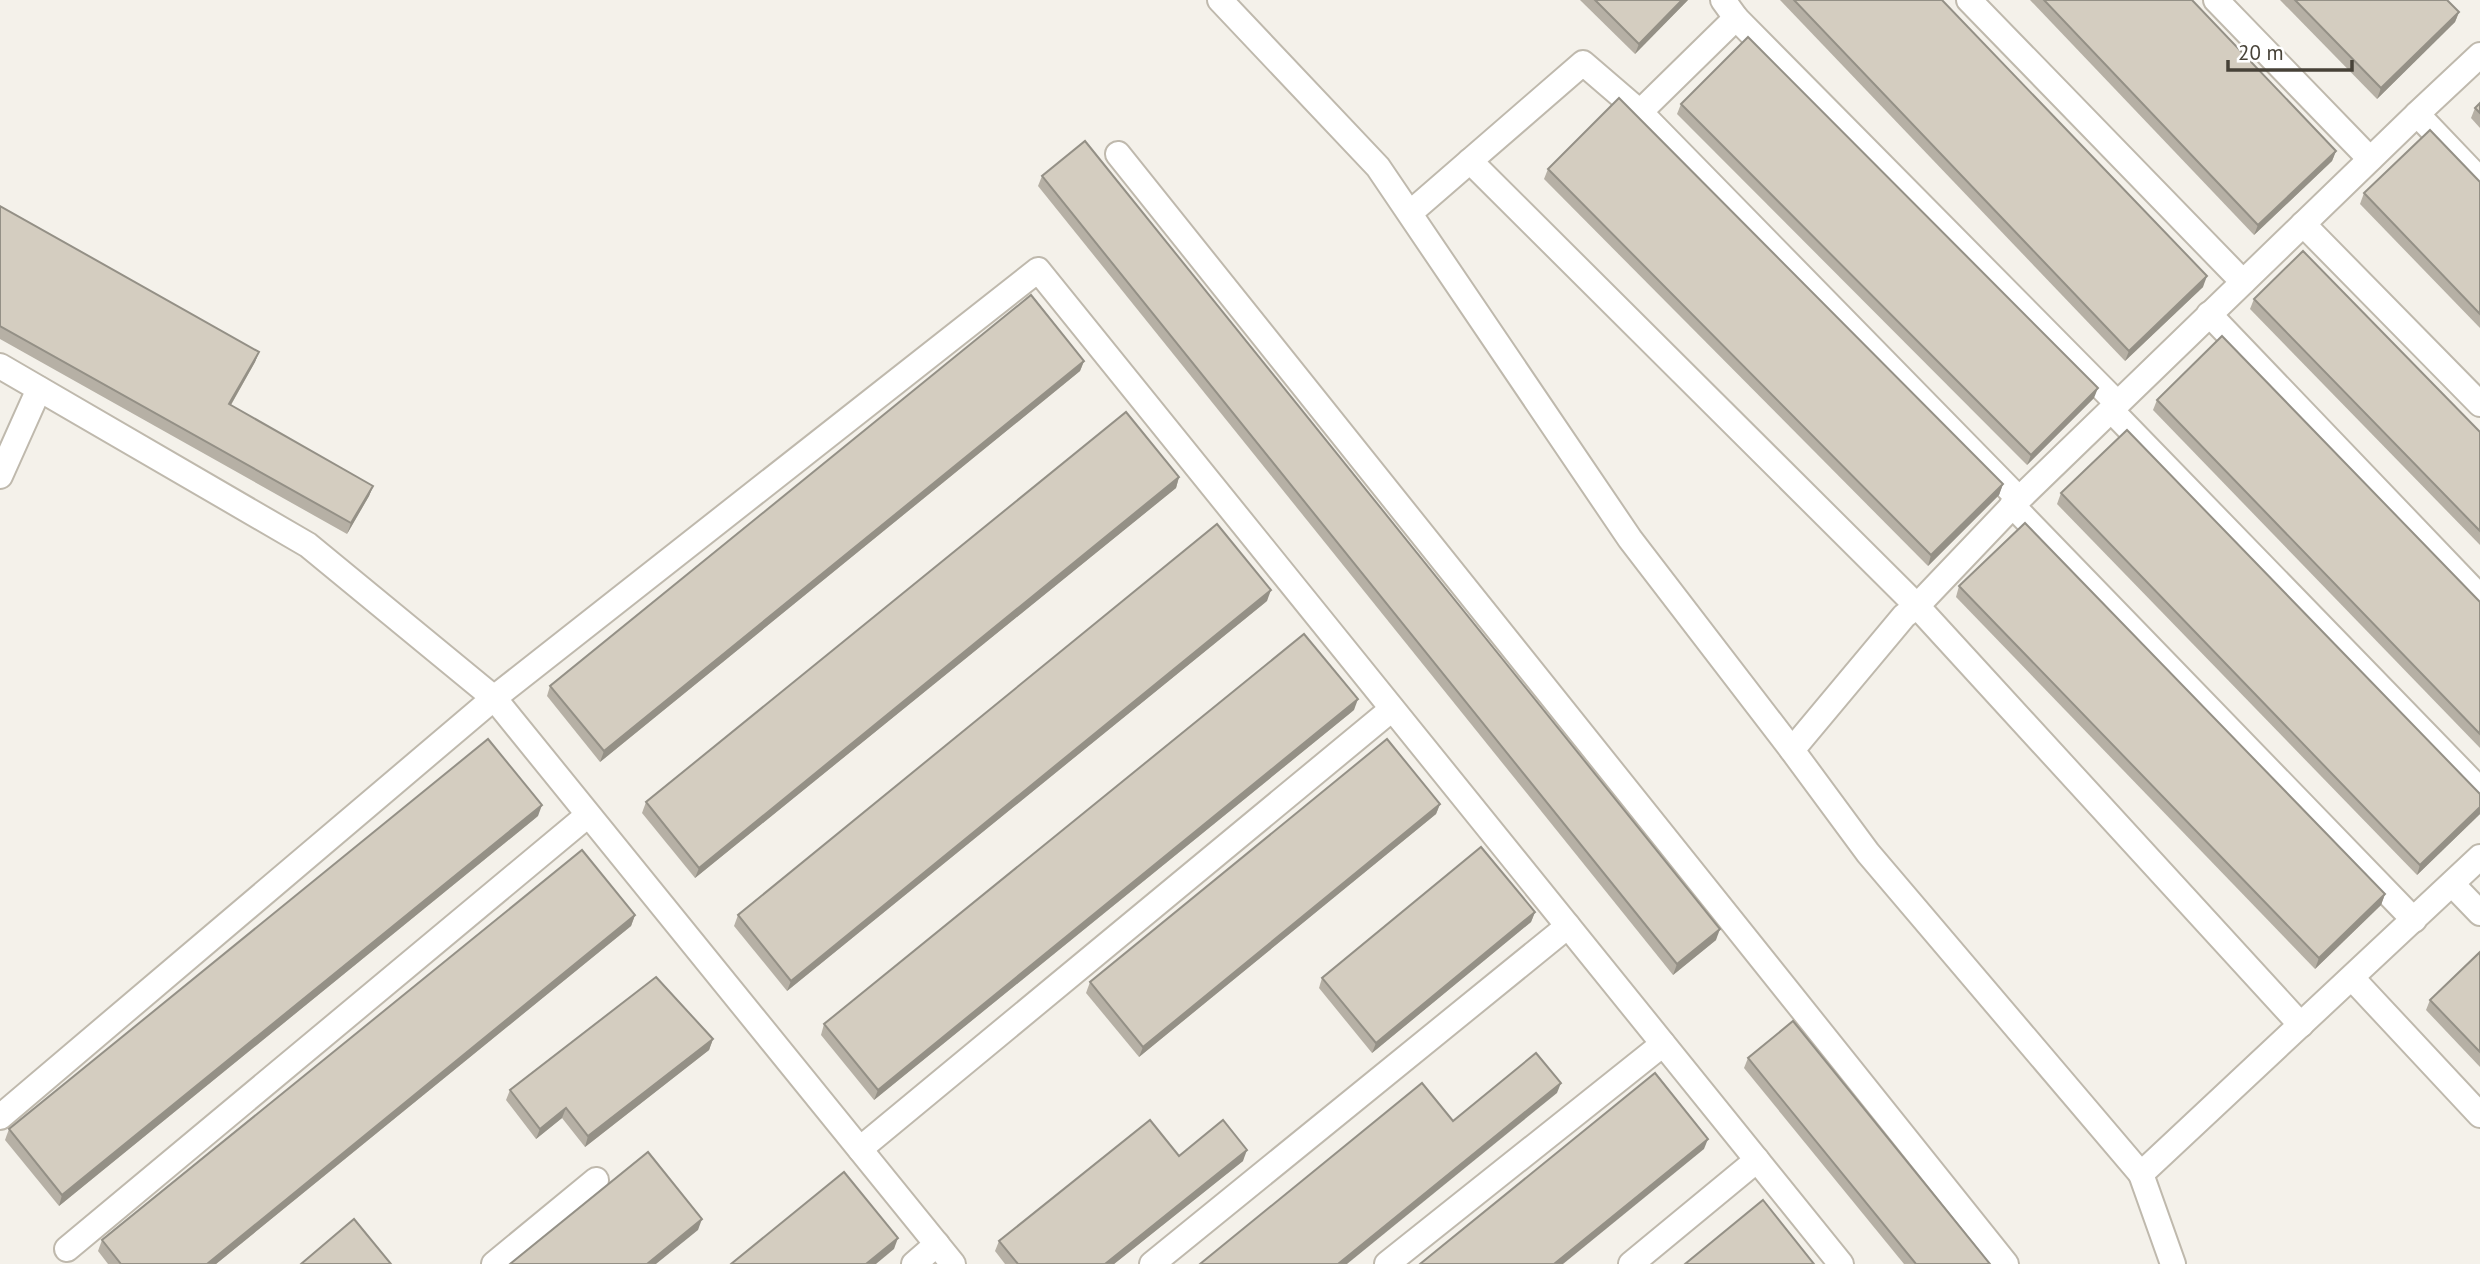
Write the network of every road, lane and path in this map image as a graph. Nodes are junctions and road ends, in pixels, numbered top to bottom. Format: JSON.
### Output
{"nodes":[{"id":1,"x":1220,"y":0,"type":"edge"},
{"id":2,"x":1969,"y":0,"type":"edge"},
{"id":3,"x":2216,"y":0,"type":"edge"},
{"id":4,"x":1730,"y":9,"type":"edge"},
{"id":5,"x":2480,"y":55,"type":"edge"},
{"id":6,"x":1640,"y":112,"type":"junction"},
{"id":7,"x":2417,"y":114,"type":"junction"},
{"id":8,"x":1118,"y":154,"type":"dead end"},
{"id":9,"x":2370,"y":159,"type":"junction"},
{"id":10,"x":1470,"y":160,"type":"junction"},
{"id":11,"x":2480,"y":180,"type":"edge"},
{"id":12,"x":1410,"y":213,"type":"junction"},
{"id":13,"x":2303,"y":224,"type":"junction"},
{"id":14,"x":2243,"y":282,"type":"junction"},
{"id":15,"x":2209,"y":314,"type":"junction"},
{"id":16,"x":0,"y":366,"type":"edge"},
{"id":17,"x":39,"y":389,"type":"junction"},
{"id":18,"x":2480,"y":404,"type":"edge"},
{"id":19,"x":2114,"y":406,"type":"junction"},
{"id":20,"x":0,"y":476,"type":"edge"},
{"id":21,"x":2016,"y":502,"type":"junction"},
{"id":22,"x":2480,"y":597,"type":"edge"},
{"id":23,"x":1917,"y":606,"type":"junction"},
{"id":24,"x":494,"y":698,"type":"junction"},
{"id":25,"x":1392,"y":709,"type":"junction"},
{"id":26,"x":1792,"y":750,"type":"junction"},
{"id":27,"x":2480,"y":790,"type":"edge"},
{"id":28,"x":588,"y":815,"type":"junction"},
{"id":29,"x":2480,"y":857,"type":"edge"},
{"id":30,"x":2452,"y":884,"type":"junction"},
{"id":31,"x":2480,"y":914,"type":"edge"},
{"id":32,"x":2414,"y":920,"type":"junction"},
{"id":33,"x":1568,"y":926,"type":"junction"},
{"id":34,"x":2351,"y":978,"type":"junction"},
{"id":35,"x":2301,"y":1026,"type":"junction"},
{"id":36,"x":1663,"y":1044,"type":"junction"},
{"id":37,"x":2480,"y":1115,"type":"edge"},
{"id":38,"x":0,"y":1117,"type":"edge"},
{"id":39,"x":860,"y":1149,"type":"junction"},
{"id":40,"x":1757,"y":1160,"type":"junction"},
{"id":41,"x":2141,"y":1174,"type":"junction"},
{"id":42,"x":596,"y":1180,"type":"dead end"},
{"id":43,"x":937,"y":1244,"type":"junction"},
{"id":44,"x":67,"y":1249,"type":"dead end"},
{"id":45,"x":494,"y":1264,"type":"edge"},
{"id":46,"x":914,"y":1264,"type":"edge"},
{"id":47,"x":953,"y":1264,"type":"edge"},
{"id":48,"x":1152,"y":1264,"type":"edge"},
{"id":49,"x":1387,"y":1264,"type":"edge"},
{"id":50,"x":1632,"y":1264,"type":"edge"},
{"id":51,"x":1841,"y":1264,"type":"edge"},
{"id":52,"x":2006,"y":1264,"type":"edge"},
{"id":53,"x":2173,"y":1264,"type":"edge"}],
"edges":[{"from":1,"to":12,"type":"lane"},
{"from":2,"to":14,"type":"lane"},
{"from":3,"to":9,"type":"lane"},
{"from":4,"to":6,"type":"lane"},
{"from":4,"to":19,"type":"lane"},
{"from":5,"to":7,"type":"lane"},
{"from":6,"to":10,"type":"lane"},
{"from":6,"to":21,"type":"lane"},
{"from":7,"to":9,"type":"lane"},
{"from":7,"to":11,"type":"lane"},
{"from":8,"to":52,"type":"lane"},
{"from":9,"to":13,"type":"lane"},
{"from":10,"to":12,"type":"lane"},
{"from":10,"to":23,"type":"lane"},
{"from":12,"to":26,"type":"lane"},
{"from":13,"to":14,"type":"lane"},
{"from":13,"to":18,"type":"lane"},
{"from":14,"to":15,"type":"lane"},
{"from":15,"to":19,"type":"lane"},
{"from":15,"to":22,"type":"lane"},
{"from":16,"to":17,"type":"lane"},
{"from":17,"to":20,"type":"lane"},
{"from":17,"to":24,"type":"lane"},
{"from":19,"to":21,"type":"lane"},
{"from":19,"to":27,"type":"lane"},
{"from":21,"to":23,"type":"lane"},
{"from":21,"to":32,"type":"lane"},
{"from":23,"to":26,"type":"lane"},
{"from":23,"to":35,"type":"lane"},
{"from":24,"to":25,"type":"lane"},
{"from":24,"to":28,"type":"lane"},
{"from":24,"to":38,"type":"lane"},
{"from":25,"to":33,"type":"lane"},
{"from":25,"to":39,"type":"lane"},
{"from":26,"to":41,"type":"lane"},
{"from":28,"to":39,"type":"lane"},
{"from":28,"to":44,"type":"lane"},
{"from":29,"to":30,"type":"lane"},
{"from":30,"to":31,"type":"lane"},
{"from":30,"to":32,"type":"lane"},
{"from":32,"to":34,"type":"lane"},
{"from":33,"to":36,"type":"lane"},
{"from":33,"to":48,"type":"lane"},
{"from":34,"to":35,"type":"lane"},
{"from":34,"to":37,"type":"lane"},
{"from":35,"to":41,"type":"lane"},
{"from":36,"to":40,"type":"lane"},
{"from":36,"to":49,"type":"lane"},
{"from":39,"to":43,"type":"lane"},
{"from":40,"to":50,"type":"lane"},
{"from":40,"to":51,"type":"lane"},
{"from":41,"to":53,"type":"lane"},
{"from":42,"to":45,"type":"lane"},
{"from":43,"to":46,"type":"lane"},
{"from":43,"to":47,"type":"lane"}]}
